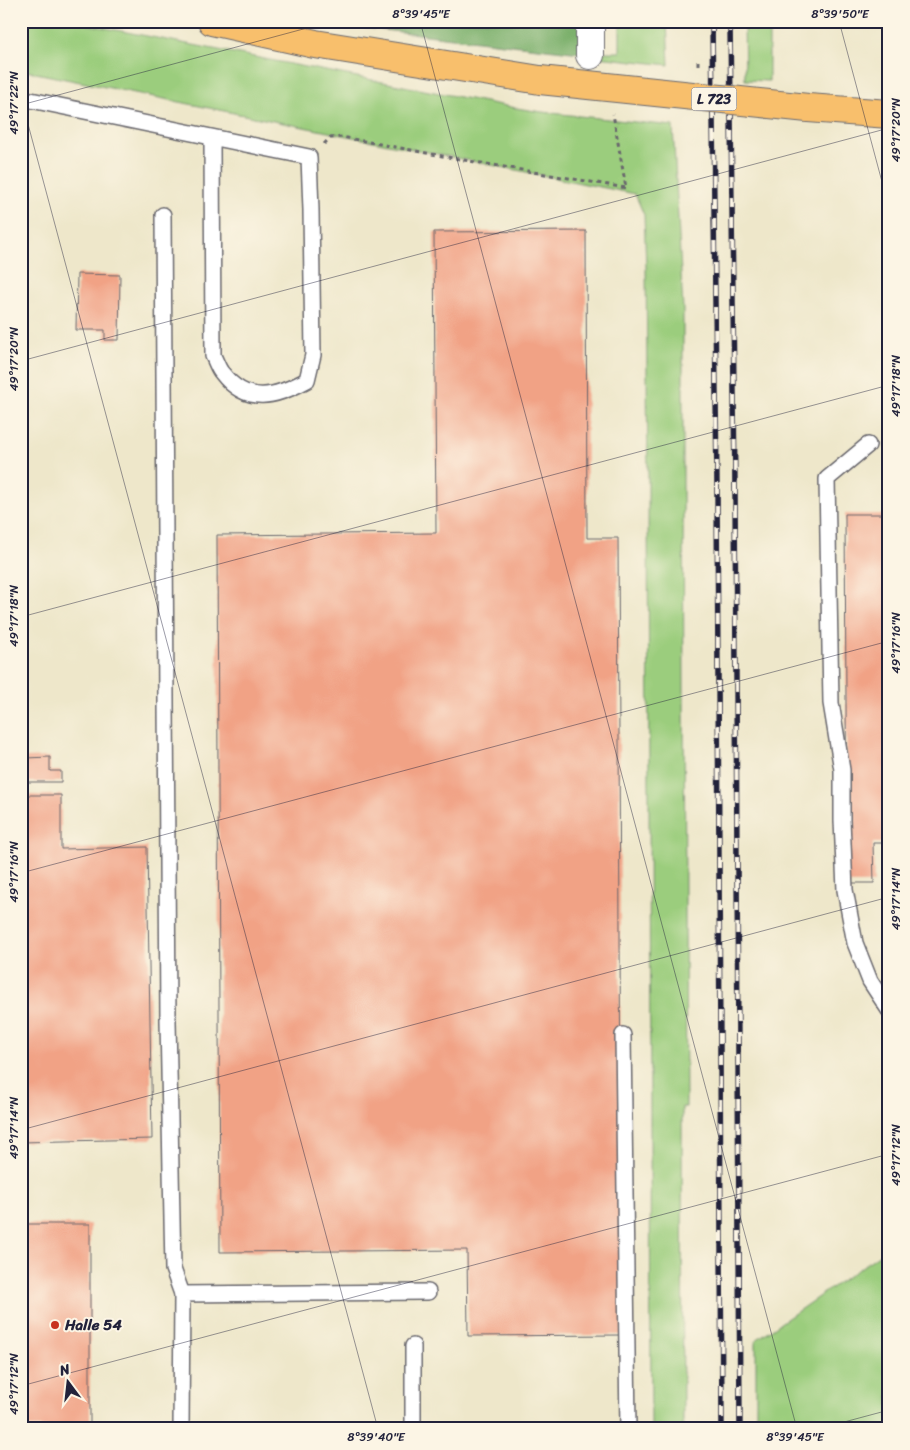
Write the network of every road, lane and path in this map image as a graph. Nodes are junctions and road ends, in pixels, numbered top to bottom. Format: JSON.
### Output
{"nodes":[{"id":1,"x":212,"y":21,"type":"edge"},
{"id":2,"x":590,"y":21,"type":"edge"},
{"id":3,"x":590,"y":55,"type":"dead end"},
{"id":4,"x":698,"y":61,"type":"dead end"},
{"id":5,"x":698,"y":66,"type":"dead end"},
{"id":6,"x":21,"y":98,"type":"edge"},
{"id":7,"x":611,"y":107,"type":"dead end"},
{"id":8,"x":889,"y":114,"type":"edge"},
{"id":9,"x":212,"y":138,"type":"junction"},
{"id":10,"x":309,"y":158,"type":"junction"},
{"id":11,"x":164,"y":215,"type":"dead end"},
{"id":12,"x":868,"y":445,"type":"dead end"},
{"id":13,"x":889,"y":1010,"type":"edge"},
{"id":14,"x":623,"y":1035,"type":"dead end"},
{"id":15,"x":428,"y":1292,"type":"dead end"},
{"id":16,"x":182,"y":1294,"type":"junction"},
{"id":17,"x":413,"y":1346,"type":"dead end"},
{"id":18,"x":181,"y":1429,"type":"edge"},
{"id":19,"x":413,"y":1429,"type":"edge"},
{"id":20,"x":628,"y":1429,"type":"edge"}],
"edges":[{"from":1,"to":8,"type":"main road","number":"L 723","bridge":true},
{"from":2,"to":3,"type":"street"},
{"from":4,"to":5,"type":"path"},
{"from":6,"to":9,"type":"lane"},
{"from":7,"to":10,"type":"path"},
{"from":9,"to":10,"type":"lane"},
{"from":9,"to":10,"type":"lane"},
{"from":11,"to":16,"type":"lane"},
{"from":12,"to":13,"type":"lane"},
{"from":14,"to":20,"type":"lane"},
{"from":15,"to":16,"type":"lane"},
{"from":16,"to":18,"type":"lane"},
{"from":17,"to":19,"type":"lane"}]}
